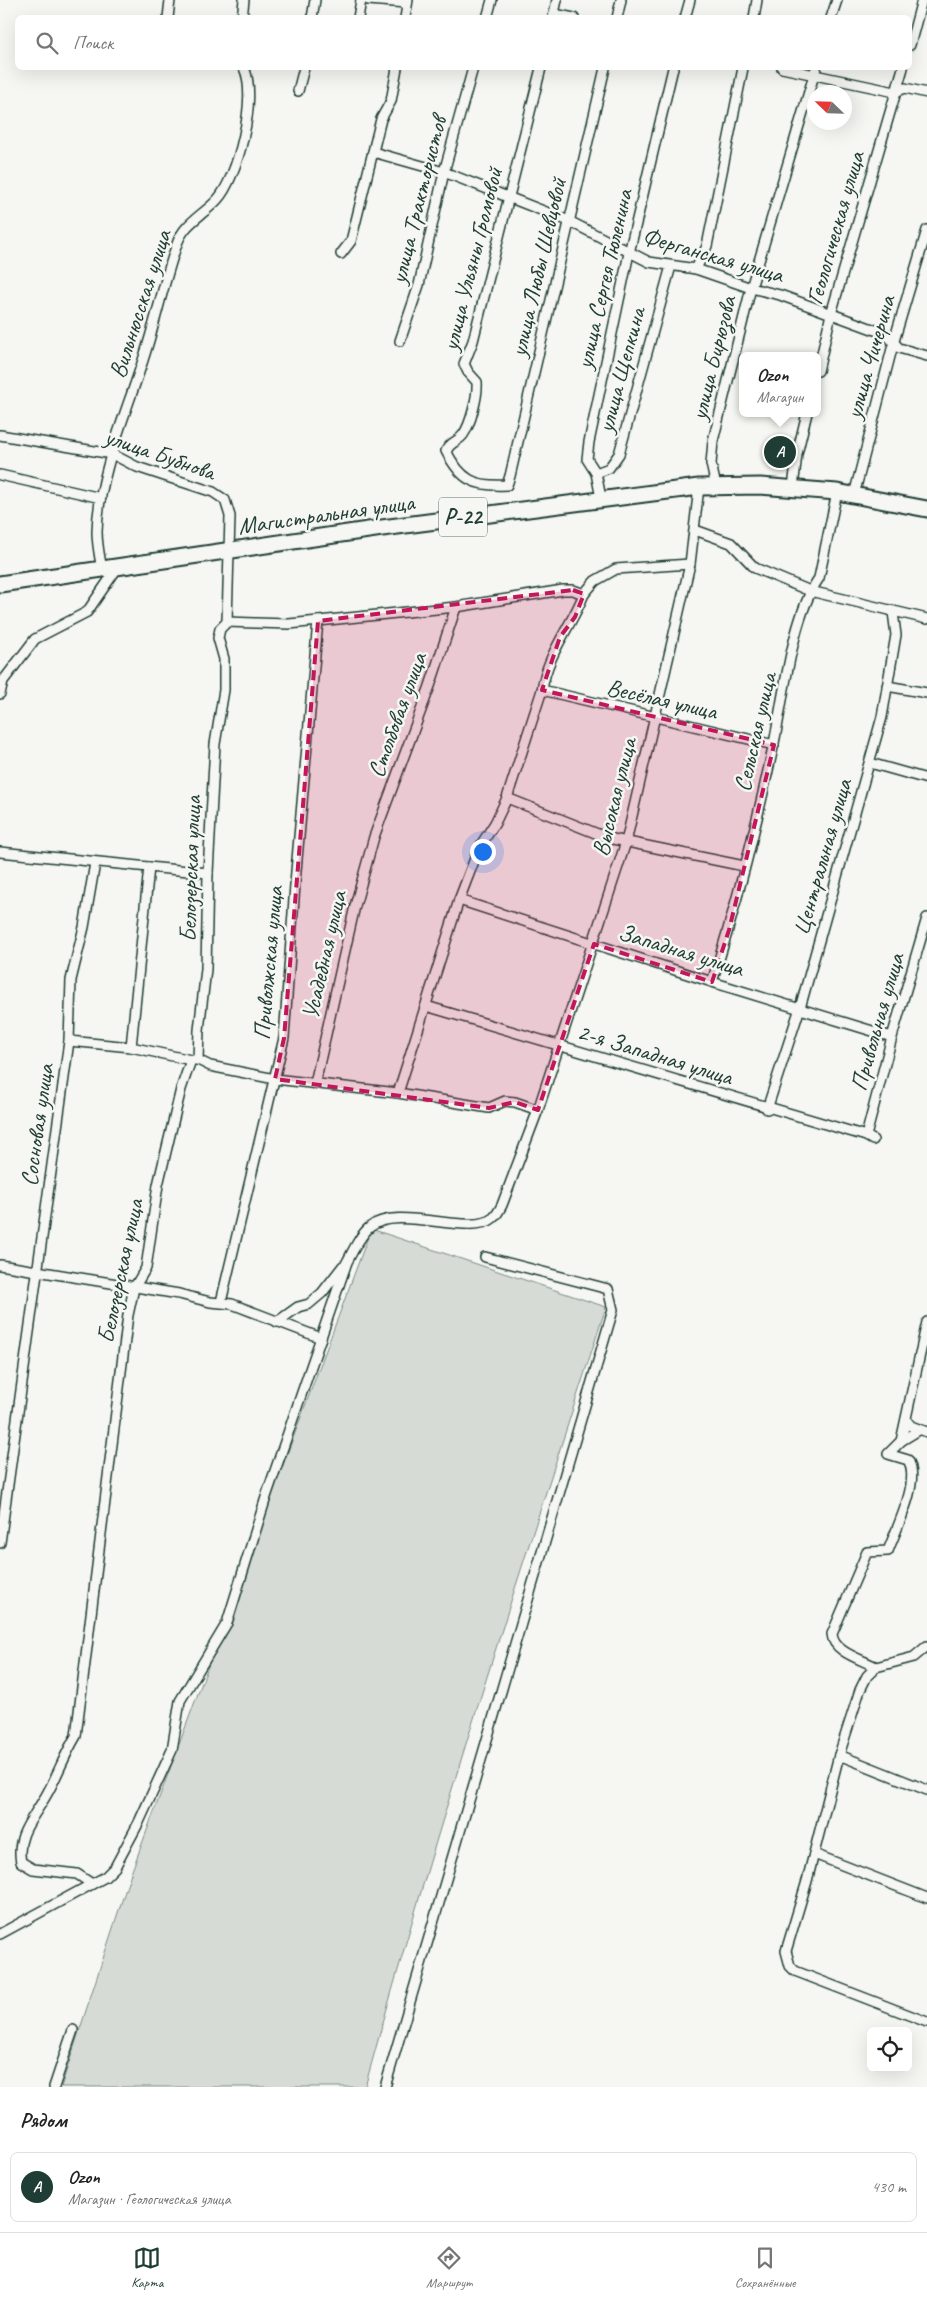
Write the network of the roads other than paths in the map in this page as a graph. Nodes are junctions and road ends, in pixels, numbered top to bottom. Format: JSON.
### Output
{"nodes":[{"id":1,"x":170,"y":0,"type":"edge"},
{"id":2,"x":244,"y":0,"type":"edge"},
{"id":3,"x":315,"y":0,"type":"edge"},
{"id":4,"x":361,"y":0,"type":"edge"},
{"id":5,"x":368,"y":0,"type":"edge"},
{"id":6,"x":492,"y":0,"type":"edge"},
{"id":7,"x":557,"y":0,"type":"edge"},
{"id":8,"x":621,"y":0,"type":"edge"},
{"id":9,"x":690,"y":0,"type":"edge"},
{"id":10,"x":757,"y":0,"type":"edge"},
{"id":11,"x":836,"y":0,"type":"edge"},
{"id":12,"x":922,"y":0,"type":"edge"},
{"id":13,"x":407,"y":2,"type":"edge"},
{"id":14,"x":168,"y":15,"type":"edge"},
{"id":15,"x":242,"y":15,"type":"edge"},
{"id":16,"x":312,"y":15,"type":"edge"},
{"id":17,"x":358,"y":15,"type":"edge"},
{"id":18,"x":405,"y":15,"type":"edge"},
{"id":19,"x":489,"y":15,"type":"edge"},
{"id":20,"x":553,"y":15,"type":"edge"},
{"id":21,"x":618,"y":15,"type":"edge"},
{"id":22,"x":686,"y":15,"type":"edge"},
{"id":23,"x":754,"y":15,"type":"edge"},
{"id":24,"x":832,"y":15,"type":"edge"},
{"id":25,"x":912,"y":38,"type":"edge"},
{"id":26,"x":245,"y":70,"type":"edge"},
{"id":27,"x":303,"y":70,"type":"edge"},
{"id":28,"x":397,"y":70,"type":"edge"},
{"id":29,"x":472,"y":70,"type":"edge"},
{"id":30,"x":540,"y":70,"type":"edge"},
{"id":31,"x":605,"y":70,"type":"edge"},
{"id":32,"x":673,"y":70,"type":"edge"},
{"id":33,"x":743,"y":70,"type":"edge"},
{"id":34,"x":902,"y":70,"type":"edge"},
{"id":35,"x":815,"y":71,"type":"edge"},
{"id":36,"x":298,"y":91,"type":"dead end"},
{"id":37,"x":895,"y":92,"type":"junction"},
{"id":38,"x":927,"y":93,"type":"edge"},
{"id":39,"x":373,"y":152,"type":"junction"},
{"id":40,"x":444,"y":172,"type":"junction"},
{"id":41,"x":508,"y":198,"type":"junction"},
{"id":42,"x":569,"y":221,"type":"junction"},
{"id":43,"x":927,"y":230,"type":"edge"},
{"id":44,"x":629,"y":253,"type":"junction"},
{"id":45,"x":341,"y":254,"type":"dead end"},
{"id":46,"x":671,"y":266,"type":"junction"},
{"id":47,"x":696,"y":269,"type":"junction"},
{"id":48,"x":751,"y":288,"type":"junction"},
{"id":49,"x":831,"y":314,"type":"junction"},
{"id":50,"x":400,"y":341,"type":"dead end"},
{"id":51,"x":894,"y":341,"type":"junction"},
{"id":52,"x":927,"y":356,"type":"edge"},
{"id":53,"x":821,"y":358,"type":"edge"},
{"id":54,"x":806,"y":417,"type":"edge"},
{"id":55,"x":0,"y":435,"type":"edge"},
{"id":56,"x":112,"y":454,"type":"junction"},
{"id":57,"x":596,"y":473,"type":"junction"},
{"id":58,"x":0,"y":475,"type":"edge"},
{"id":59,"x":510,"y":476,"type":"joint"},
{"id":60,"x":716,"y":486,"type":"junction"},
{"id":61,"x":699,"y":487,"type":"junction"},
{"id":62,"x":793,"y":488,"type":"junction"},
{"id":63,"x":837,"y":492,"type":"junction"},
{"id":64,"x":854,"y":494,"type":"junction"},
{"id":65,"x":100,"y":498,"type":"junction"},
{"id":66,"x":601,"y":498,"type":"junction"},
{"id":67,"x":926,"y":507,"type":"edge"},
{"id":68,"x":695,"y":530,"type":"junction"},
{"id":69,"x":230,"y":551,"type":"junction"},
{"id":70,"x":690,"y":564,"type":"junction"},
{"id":71,"x":118,"y":567,"type":"junction"},
{"id":72,"x":102,"y":570,"type":"junction"},
{"id":73,"x":0,"y":584,"type":"edge"},
{"id":74,"x":810,"y":591,"type":"junction"},
{"id":75,"x":584,"y":594,"type":"junction"},
{"id":76,"x":456,"y":607,"type":"junction"},
{"id":77,"x":892,"y":612,"type":"junction"},
{"id":78,"x":927,"y":619,"type":"edge"},
{"id":79,"x":318,"y":621,"type":"junction"},
{"id":80,"x":227,"y":622,"type":"junction"},
{"id":81,"x":887,"y":686,"type":"junction"},
{"id":82,"x":542,"y":690,"type":"junction"},
{"id":83,"x":927,"y":693,"type":"edge"},
{"id":84,"x":0,"y":694,"type":"edge"},
{"id":85,"x":654,"y":718,"type":"junction"},
{"id":86,"x":774,"y":745,"type":"junction"},
{"id":87,"x":870,"y":763,"type":"junction"},
{"id":88,"x":927,"y":779,"type":"edge"},
{"id":89,"x":507,"y":798,"type":"junction"},
{"id":90,"x":374,"y":837,"type":"joint"},
{"id":91,"x":626,"y":842,"type":"junction"},
{"id":92,"x":0,"y":852,"type":"edge"},
{"id":93,"x":95,"y":863,"type":"junction"},
{"id":94,"x":744,"y":866,"type":"junction"},
{"id":95,"x":149,"y":867,"type":"junction"},
{"id":96,"x":208,"y":873,"type":"junction"},
{"id":97,"x":459,"y":900,"type":"junction"},
{"id":98,"x":927,"y":918,"type":"edge"},
{"id":99,"x":594,"y":944,"type":"junction"},
{"id":100,"x":712,"y":982,"type":"junction"},
{"id":101,"x":426,"y":1006,"type":"junction"},
{"id":102,"x":800,"y":1008,"type":"junction"},
{"id":103,"x":892,"y":1037,"type":"junction"},
{"id":104,"x":69,"y":1042,"type":"junction"},
{"id":105,"x":560,"y":1045,"type":"junction"},
{"id":106,"x":131,"y":1047,"type":"junction"},
{"id":107,"x":195,"y":1060,"type":"junction"},
{"id":108,"x":275,"y":1079,"type":"junction"},
{"id":109,"x":315,"y":1083,"type":"junction"},
{"id":110,"x":398,"y":1093,"type":"junction"},
{"id":111,"x":767,"y":1108,"type":"junction"},
{"id":112,"x":538,"y":1110,"type":"junction"},
{"id":113,"x":869,"y":1138,"type":"joint"},
{"id":114,"x":485,"y":1257,"type":"dead end"},
{"id":115,"x":347,"y":1262,"type":"junction"},
{"id":116,"x":0,"y":1265,"type":"edge"},
{"id":117,"x":36,"y":1271,"type":"junction"},
{"id":118,"x":134,"y":1288,"type":"junction"},
{"id":119,"x":221,"y":1302,"type":"junction"},
{"id":120,"x":277,"y":1322,"type":"junction"},
{"id":121,"x":927,"y":1322,"type":"edge"},
{"id":122,"x":321,"y":1338,"type":"junction"},
{"id":123,"x":906,"y":1420,"type":"junction"},
{"id":124,"x":923,"y":1431,"type":"edge"},
{"id":125,"x":901,"y":1441,"type":"junction"},
{"id":126,"x":0,"y":1543,"type":"edge"},
{"id":127,"x":927,"y":1646,"type":"edge"},
{"id":128,"x":876,"y":1666,"type":"junction"},
{"id":129,"x":839,"y":1755,"type":"junction"},
{"id":130,"x":927,"y":1790,"type":"edge"},
{"id":131,"x":814,"y":1854,"type":"junction"},
{"id":132,"x":92,"y":1884,"type":"junction"},
{"id":133,"x":927,"y":1898,"type":"edge"},
{"id":134,"x":0,"y":1934,"type":"edge"},
{"id":135,"x":927,"y":2022,"type":"edge"},
{"id":136,"x":73,"y":2030,"type":"dead end"},
{"id":137,"x":54,"y":2087,"type":"edge"},
{"id":138,"x":385,"y":2087,"type":"edge"}],
"edges":[{"from":1,"to":14,"type":"street"},
{"from":2,"to":15,"type":"street"},
{"from":3,"to":16,"type":"street"},
{"from":4,"to":17,"type":"street"},
{"from":5,"to":13,"type":"street"},
{"from":6,"to":19,"type":"street"},
{"from":7,"to":20,"type":"street"},
{"from":8,"to":21,"type":"street"},
{"from":9,"to":22,"type":"street"},
{"from":10,"to":23,"type":"street"},
{"from":11,"to":24,"type":"street"},
{"from":12,"to":25,"type":"street"},
{"from":13,"to":18,"type":"street"},
{"from":26,"to":56,"type":"street","name":"Вильнюсская улица"},
{"from":27,"to":36,"type":"street"},
{"from":28,"to":39,"type":"street"},
{"from":29,"to":40,"type":"street","name":"улица Трактористов"},
{"from":30,"to":41,"type":"street","name":"улица Ульяны Громовой"},
{"from":31,"to":42,"type":"street","name":"улица Любы Шевцовой"},
{"from":32,"to":44,"type":"street","name":"улица Сергея Тюленина"},
{"from":33,"to":47,"type":"street"},
{"from":34,"to":37,"type":"street","name":"Геологическая улица"},
{"from":35,"to":37,"type":"street"},
{"from":35,"to":48,"type":"street","name":"улица Бирюзова"},
{"from":37,"to":38,"type":"street"},
{"from":37,"to":49,"type":"street","name":"Геологическая улица"},
{"from":39,"to":40,"type":"street","name":"Ферганская улица"},
{"from":39,"to":45,"type":"street"},
{"from":40,"to":41,"type":"street","name":"Ферганская улица"},
{"from":40,"to":50,"type":"street","name":"улица Трактористов"},
{"from":41,"to":42,"type":"street","name":"Ферганская улица"},
{"from":41,"to":59,"type":"street","name":"улица Ульяны Громовой"},
{"from":42,"to":44,"type":"street","name":"Ферганская улица"},
{"from":42,"to":59,"type":"street","name":"улица Любы Шевцовой"},
{"from":43,"to":51,"type":"street","name":"улица Чичерина"},
{"from":44,"to":46,"type":"street","name":"Ферганская улица"},
{"from":44,"to":57,"type":"street","name":"улица Сергея Тюленина"},
{"from":46,"to":47,"type":"street","name":"Ферганская улица"},
{"from":46,"to":57,"type":"street","name":"улица Щепкина"},
{"from":47,"to":48,"type":"street","name":"Ферганская улица"},
{"from":48,"to":49,"type":"street","name":"Ферганская улица"},
{"from":48,"to":60,"type":"street","name":"улица Бирюзова"},
{"from":49,"to":51,"type":"street","name":"Ферганская улица"},
{"from":49,"to":53,"type":"street","name":"Геологическая улица"},
{"from":51,"to":52,"type":"street","name":"Ферганская улица"},
{"from":51,"to":64,"type":"street","name":"улица Чичерина"},
{"from":54,"to":62,"type":"street"},
{"from":55,"to":56,"type":"street","name":"улица Бубнова"},
{"from":56,"to":65,"type":"street","name":"Вильнюсская улица"},
{"from":56,"to":69,"type":"street","name":"улица Бубнова"},
{"from":57,"to":66,"type":"street","name":"улица Сергея Тюленина"},
{"from":58,"to":65,"type":"street"},
{"from":60,"to":61,"type":"highway","name":"Магистральная улица","number":"Р-22"},
{"from":60,"to":62,"type":"highway","name":"Магистральная улица","number":"Р-22"},
{"from":61,"to":66,"type":"highway","name":"Магистральная улица","number":"Р-22"},
{"from":61,"to":68,"type":"street","name":"Высокая улица"},
{"from":62,"to":63,"type":"highway","name":"Магистральная улица","number":"Р-22"},
{"from":63,"to":64,"type":"highway","name":"Магистральная улица","number":"Р-22"},
{"from":63,"to":74,"type":"street","name":"Сельская улица"},
{"from":64,"to":67,"type":"highway","name":"Магистральная улица","number":"Р-22"},
{"from":65,"to":72,"type":"street","name":"Вильнюсская улица"},
{"from":66,"to":69,"type":"highway","name":"Магистральная улица","number":"Р-22"},
{"from":68,"to":70,"type":"street","name":"Высокая улица"},
{"from":68,"to":74,"type":"street"},
{"from":69,"to":71,"type":"highway","name":"Магистральная улица","number":"Р-22"},
{"from":69,"to":80,"type":"street","name":"Белозерская улица"},
{"from":70,"to":75,"type":"street"},
{"from":70,"to":85,"type":"street","name":"Высокая улица"},
{"from":71,"to":72,"type":"highway","name":"Магистральная улица","number":"Р-22"},
{"from":71,"to":84,"type":"street"},
{"from":72,"to":73,"type":"highway","name":"Магистральная улица","number":"Р-22"},
{"from":74,"to":77,"type":"street"},
{"from":74,"to":86,"type":"street","name":"Сельская улица"},
{"from":75,"to":76,"type":"street"},
{"from":75,"to":82,"type":"street"},
{"from":76,"to":79,"type":"street"},
{"from":76,"to":90,"type":"street","name":"Столбовая улица"},
{"from":77,"to":78,"type":"street"},
{"from":77,"to":81,"type":"street","name":"Центральная улица"},
{"from":79,"to":80,"type":"street"},
{"from":79,"to":108,"type":"street","name":"Приволжская улица"},
{"from":80,"to":96,"type":"street","name":"Белозерская улица"},
{"from":81,"to":83,"type":"street"},
{"from":81,"to":87,"type":"street","name":"Центральная улица"},
{"from":82,"to":85,"type":"street","name":"Весёлая улица"},
{"from":82,"to":89,"type":"street"},
{"from":85,"to":86,"type":"street","name":"Весёлая улица"},
{"from":85,"to":91,"type":"street","name":"Высокая улица"},
{"from":86,"to":94,"type":"street","name":"Сельская улица"},
{"from":87,"to":88,"type":"street"},
{"from":87,"to":102,"type":"street","name":"Центральная улица"},
{"from":89,"to":91,"type":"street"},
{"from":89,"to":97,"type":"street"},
{"from":90,"to":109,"type":"street","name":"Усадебная улица"},
{"from":91,"to":94,"type":"street"},
{"from":91,"to":99,"type":"street","name":"Высокая улица"},
{"from":92,"to":93,"type":"street"},
{"from":93,"to":95,"type":"street"},
{"from":93,"to":104,"type":"street","name":"Сосновая улица"},
{"from":94,"to":100,"type":"street","name":"Сельская улица"},
{"from":95,"to":96,"type":"street"},
{"from":95,"to":106,"type":"street"},
{"from":96,"to":107,"type":"street","name":"Белозерская улица"},
{"from":97,"to":99,"type":"street","name":"Западная улица"},
{"from":97,"to":101,"type":"street"},
{"from":98,"to":103,"type":"street","name":"Привольная улица"},
{"from":99,"to":100,"type":"street","name":"Западная улица"},
{"from":99,"to":105,"type":"street","name":"Высокая улица"},
{"from":100,"to":102,"type":"street","name":"Западная улица"},
{"from":101,"to":105,"type":"street","name":"2-я Западная улица"},
{"from":101,"to":110,"type":"street"},
{"from":102,"to":103,"type":"street","name":"Западная улица"},
{"from":102,"to":111,"type":"street","name":"Центральная улица"},
{"from":103,"to":113,"type":"street","name":"Привольная улица"},
{"from":104,"to":106,"type":"street"},
{"from":104,"to":117,"type":"street","name":"Сосновая улица"},
{"from":105,"to":111,"type":"street","name":"2-я Западная улица"},
{"from":105,"to":112,"type":"street","name":"Высокая улица"},
{"from":106,"to":107,"type":"street"},
{"from":107,"to":108,"type":"street"},
{"from":107,"to":118,"type":"street","name":"Белозерская улица"},
{"from":108,"to":109,"type":"street"},
{"from":108,"to":119,"type":"street","name":"Приволжская улица"},
{"from":109,"to":110,"type":"street"},
{"from":110,"to":112,"type":"street"},
{"from":111,"to":113,"type":"street","name":"2-я Западная улица"},
{"from":112,"to":115,"type":"street","name":"Высокая улица"},
{"from":114,"to":138,"type":"street"},
{"from":115,"to":120,"type":"street"},
{"from":115,"to":122,"type":"street"},
{"from":116,"to":117,"type":"street"},
{"from":117,"to":118,"type":"street"},
{"from":117,"to":126,"type":"street","name":"Сосновая улица"},
{"from":118,"to":119,"type":"street"},
{"from":118,"to":132,"type":"street","name":"Белозерская улица"},
{"from":119,"to":120,"type":"street"},
{"from":120,"to":122,"type":"street"},
{"from":121,"to":123,"type":"street"},
{"from":122,"to":132,"type":"street"},
{"from":123,"to":124,"type":"street"},
{"from":123,"to":125,"type":"street"},
{"from":124,"to":125,"type":"street"},
{"from":125,"to":128,"type":"street"},
{"from":127,"to":128,"type":"street"},
{"from":128,"to":129,"type":"street"},
{"from":129,"to":130,"type":"street"},
{"from":129,"to":131,"type":"street"},
{"from":131,"to":133,"type":"street"},
{"from":131,"to":135,"type":"street"},
{"from":132,"to":134,"type":"street"},
{"from":136,"to":137,"type":"street"}]}
